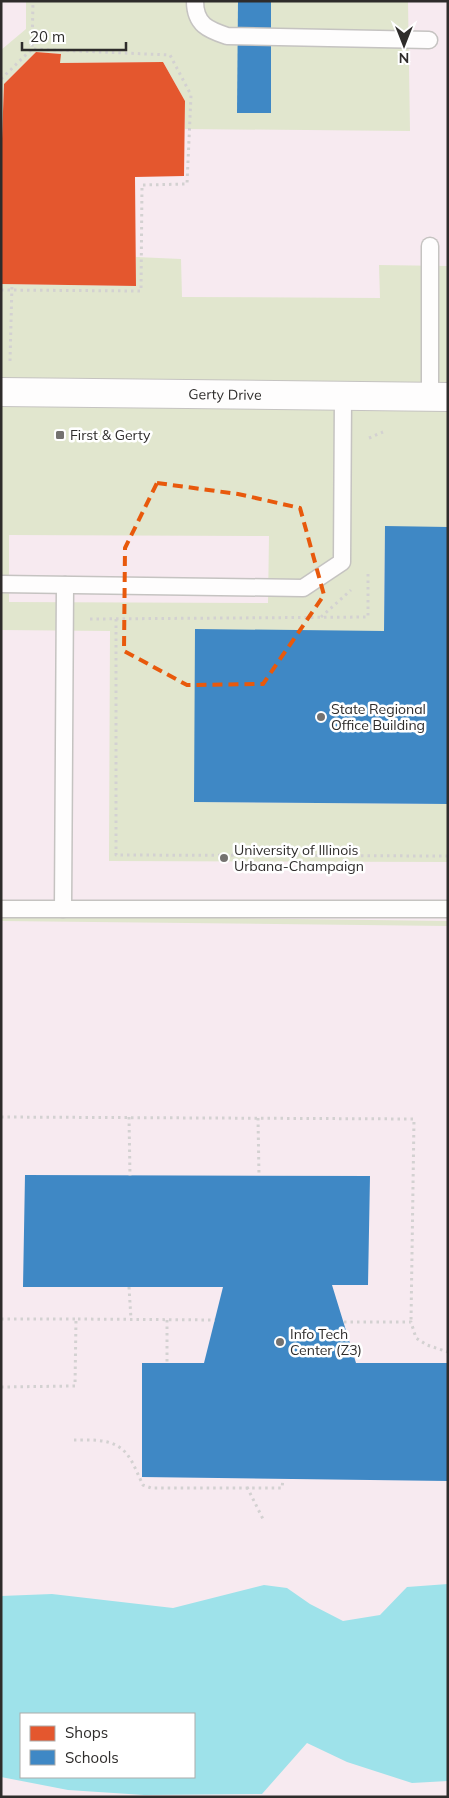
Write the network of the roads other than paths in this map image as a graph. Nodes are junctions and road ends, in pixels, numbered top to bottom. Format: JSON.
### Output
{"nodes":[{"id":1,"x":195,"y":1,"type":"edge"},
{"id":2,"x":429,"y":40,"type":"dead end"},
{"id":3,"x":430,"y":246,"type":"dead end"},
{"id":4,"x":5,"y":392,"type":"edge"},
{"id":5,"x":343,"y":396,"type":"junction"},
{"id":6,"x":439,"y":397,"type":"edge"},
{"id":7,"x":1,"y":584,"type":"edge"},
{"id":8,"x":65,"y":585,"type":"junction"},
{"id":9,"x":1,"y":909,"type":"edge"},
{"id":10,"x":63,"y":909,"type":"junction"},
{"id":11,"x":448,"y":909,"type":"edge"}],
"edges":[{"from":1,"to":2,"type":"lane"},
{"from":3,"to":6,"type":"lane"},
{"from":4,"to":5,"type":"street","name":"Gerty Drive"},
{"from":5,"to":6,"type":"street","name":"Gerty Drive"},
{"from":5,"to":8,"type":"lane"},
{"from":7,"to":8,"type":"lane"},
{"from":8,"to":10,"type":"lane"},
{"from":9,"to":10,"type":"lane"},
{"from":10,"to":11,"type":"lane"}]}
